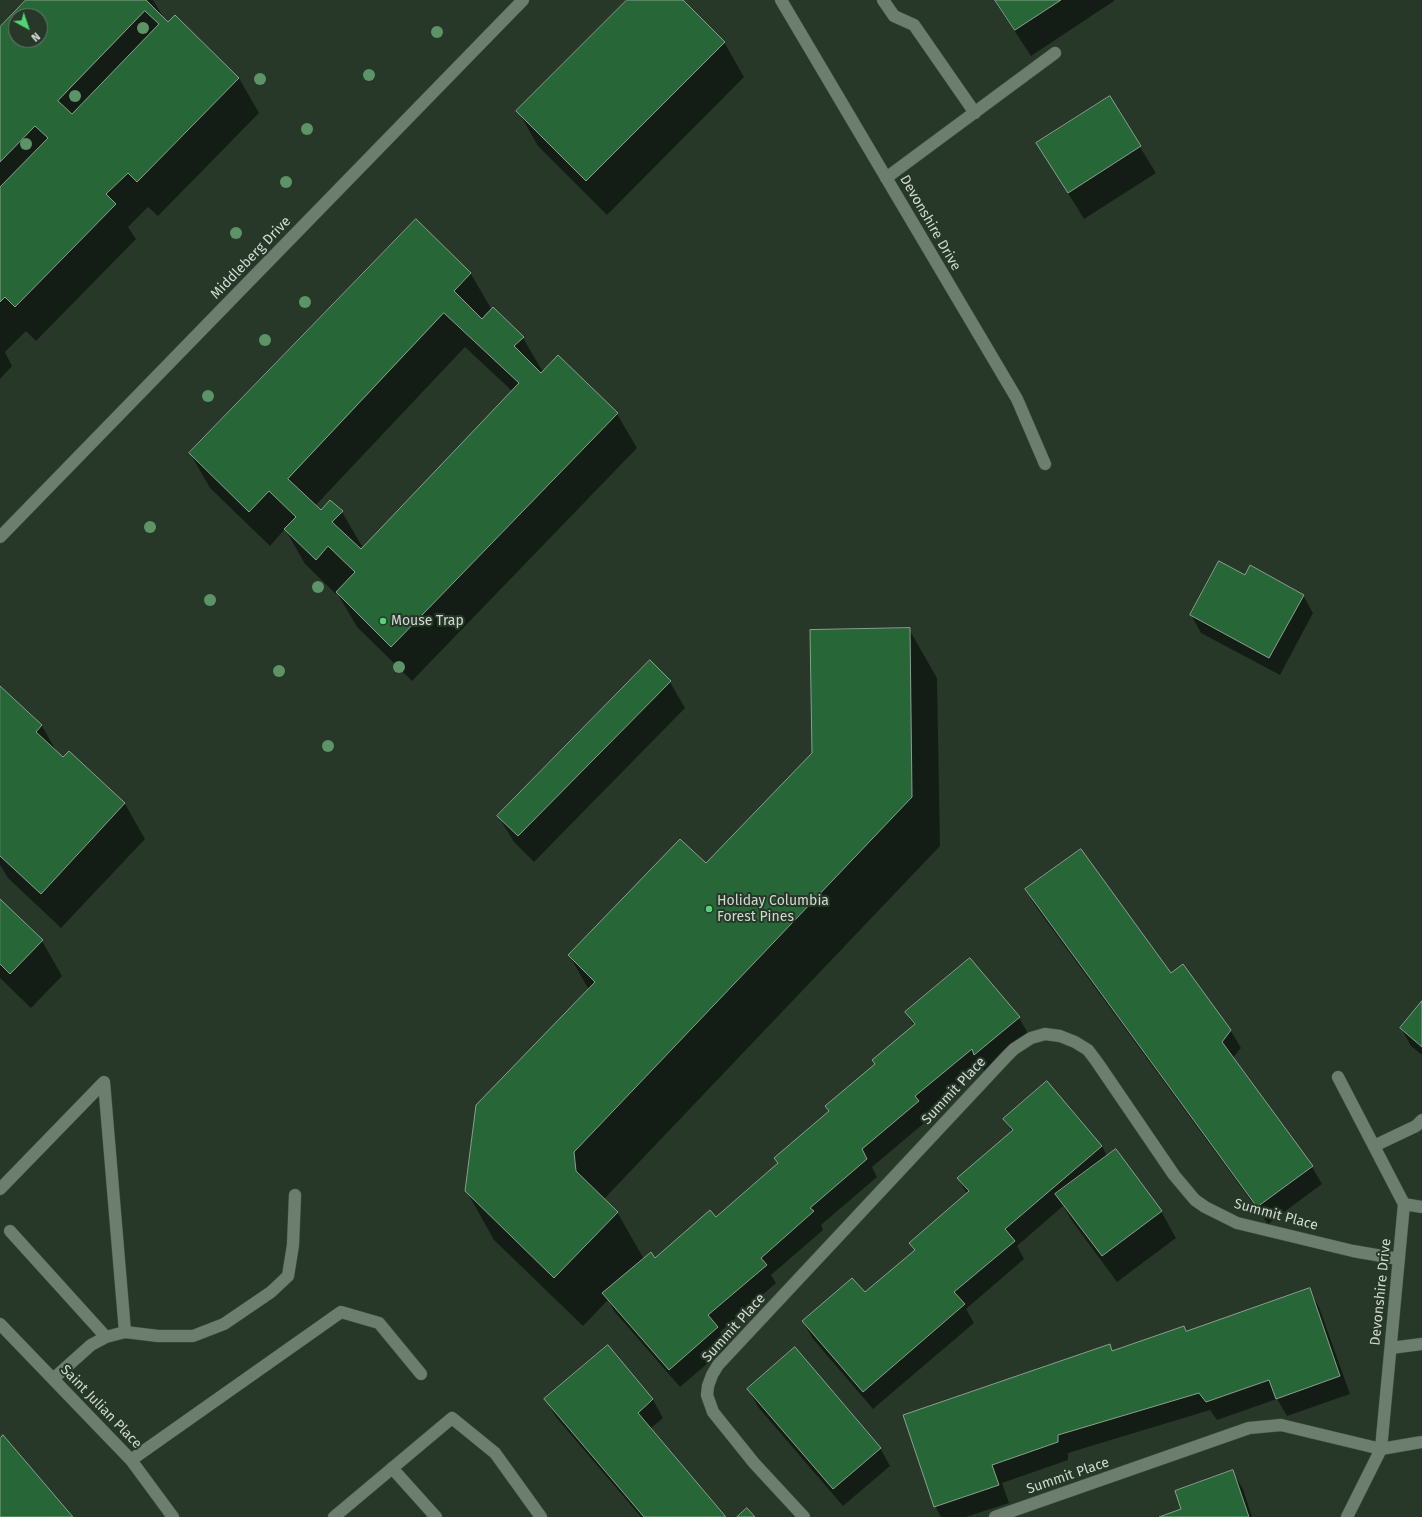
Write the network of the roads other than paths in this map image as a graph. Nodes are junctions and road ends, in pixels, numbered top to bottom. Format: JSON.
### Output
{"nodes":[{"id":1,"x":523,"y":0,"type":"edge"},
{"id":2,"x":782,"y":0,"type":"edge"},
{"id":3,"x":883,"y":0,"type":"edge"},
{"id":4,"x":1055,"y":53,"type":"dead end"},
{"id":5,"x":974,"y":114,"type":"junction"},
{"id":6,"x":886,"y":178,"type":"junction"},
{"id":7,"x":1045,"y":464,"type":"dead end"},
{"id":8,"x":0,"y":537,"type":"edge"},
{"id":9,"x":1338,"y":1077,"type":"dead end"},
{"id":10,"x":1422,"y":1120,"type":"edge"},
{"id":11,"x":1374,"y":1146,"type":"junction"},
{"id":12,"x":0,"y":1189,"type":"edge"},
{"id":13,"x":295,"y":1195,"type":"dead end"},
{"id":14,"x":1404,"y":1204,"type":"junction"},
{"id":15,"x":1422,"y":1207,"type":"edge"},
{"id":16,"x":10,"y":1231,"type":"dead end"},
{"id":17,"x":1399,"y":1259,"type":"junction"},
{"id":18,"x":0,"y":1324,"type":"edge"},
{"id":19,"x":125,"y":1332,"type":"junction"},
{"id":20,"x":106,"y":1337,"type":"junction"},
{"id":21,"x":1422,"y":1344,"type":"edge"},
{"id":22,"x":1391,"y":1348,"type":"junction"},
{"id":23,"x":421,"y":1374,"type":"dead end"},
{"id":24,"x":53,"y":1379,"type":"junction"},
{"id":25,"x":1422,"y":1442,"type":"edge"},
{"id":26,"x":1381,"y":1450,"type":"junction"},
{"id":27,"x":131,"y":1460,"type":"junction"},
{"id":28,"x":392,"y":1468,"type":"junction"},
{"id":29,"x":173,"y":1517,"type":"edge"},
{"id":30,"x":334,"y":1517,"type":"edge"},
{"id":31,"x":436,"y":1517,"type":"edge"},
{"id":32,"x":541,"y":1517,"type":"edge"},
{"id":33,"x":804,"y":1517,"type":"edge"},
{"id":34,"x":996,"y":1517,"type":"edge"},
{"id":35,"x":1347,"y":1517,"type":"edge"}],
"edges":[{"from":1,"to":8,"type":"street","name":"Middleberg Drive"},
{"from":2,"to":6,"type":"street","name":"Devonshire Drive"},
{"from":3,"to":5,"type":"street"},
{"from":4,"to":5,"type":"street"},
{"from":5,"to":6,"type":"street"},
{"from":6,"to":7,"type":"street","name":"Devonshire Drive"},
{"from":9,"to":11,"type":"street"},
{"from":10,"to":11,"type":"street"},
{"from":11,"to":14,"type":"street"},
{"from":12,"to":19,"type":"street"},
{"from":13,"to":19,"type":"street"},
{"from":14,"to":15,"type":"street"},
{"from":14,"to":17,"type":"street","name":"Devonshire Drive"},
{"from":16,"to":20,"type":"street"},
{"from":17,"to":22,"type":"street","name":"Devonshire Drive"},
{"from":17,"to":33,"type":"street","name":"Summit Place"},
{"from":18,"to":24,"type":"street","name":"Saint Julian Place"},
{"from":19,"to":20,"type":"street"},
{"from":20,"to":24,"type":"street"},
{"from":21,"to":22,"type":"street"},
{"from":22,"to":26,"type":"street","name":"Devonshire Drive"},
{"from":23,"to":27,"type":"street"},
{"from":24,"to":27,"type":"street","name":"Saint Julian Place"},
{"from":25,"to":26,"type":"street"},
{"from":26,"to":34,"type":"street","name":"Summit Place"},
{"from":26,"to":35,"type":"street","name":"Devonshire Drive"},
{"from":27,"to":29,"type":"street","name":"Saint Julian Place"},
{"from":28,"to":30,"type":"street"},
{"from":28,"to":31,"type":"street"},
{"from":28,"to":32,"type":"street"}]}
